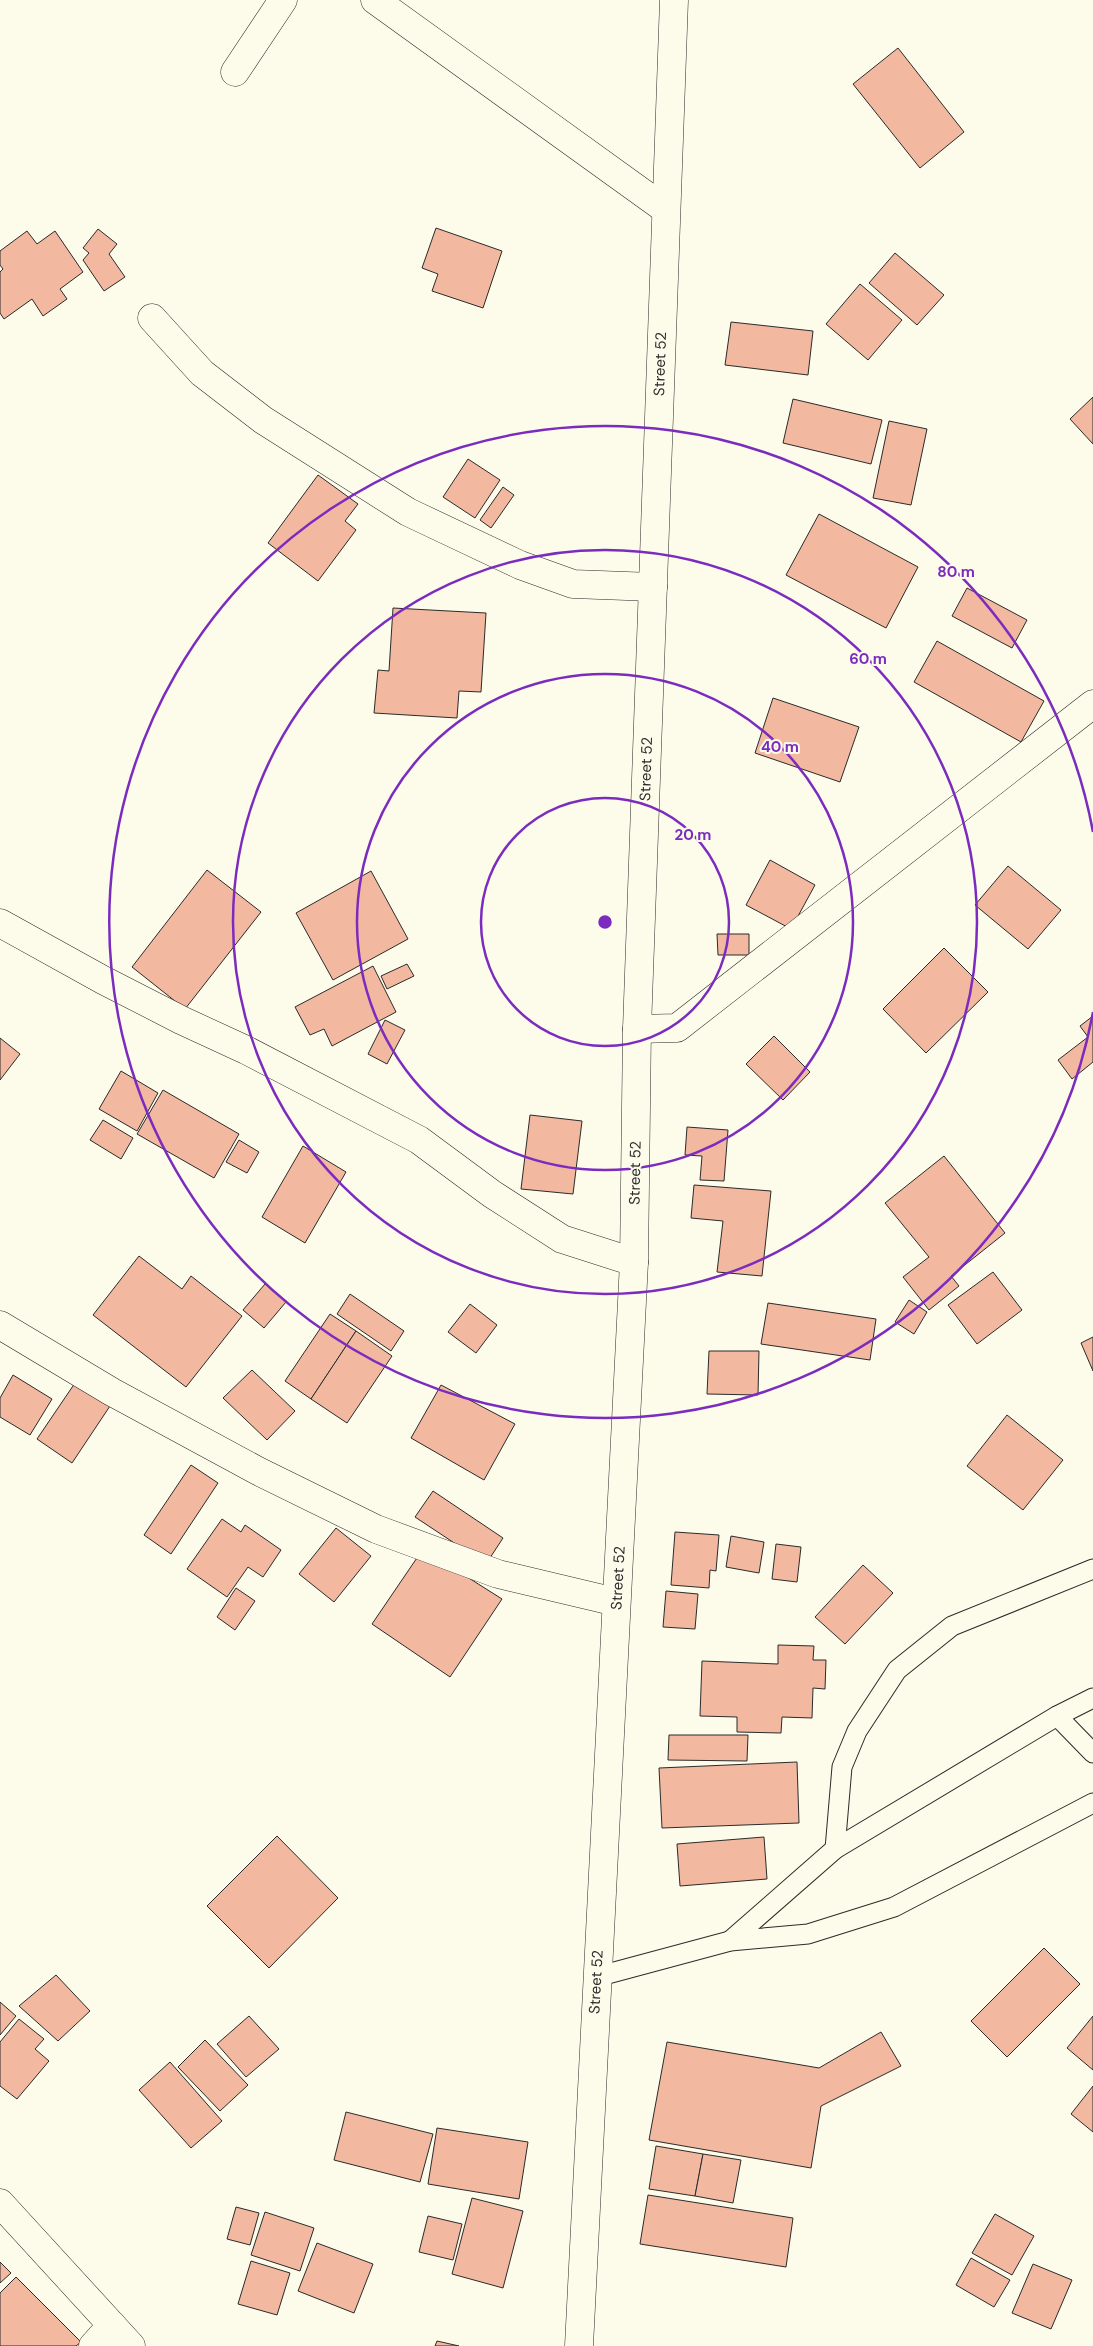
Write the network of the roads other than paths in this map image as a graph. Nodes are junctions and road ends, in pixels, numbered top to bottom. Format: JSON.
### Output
{"nodes":[{"id":1,"x":283,"y":0,"type":"edge"},
{"id":2,"x":375,"y":0,"type":"edge"},
{"id":3,"x":674,"y":0,"type":"edge"},
{"id":4,"x":235,"y":72,"type":"dead end"},
{"id":5,"x":665,"y":209,"type":"junction"},
{"id":6,"x":152,"y":318,"type":"dead end"},
{"id":7,"x":653,"y":587,"type":"junction"},
{"id":8,"x":1093,"y":704,"type":"edge"},
{"id":9,"x":0,"y":923,"type":"edge"},
{"id":10,"x":637,"y":1029,"type":"junction"},
{"id":11,"x":634,"y":1262,"type":"junction"},
{"id":12,"x":0,"y":1325,"type":"edge"},
{"id":13,"x":1093,"y":1569,"type":"edge"},
{"id":14,"x":616,"y":1602,"type":"junction"},
{"id":15,"x":1093,"y":1698,"type":"edge"},
{"id":16,"x":1057,"y":1716,"type":"junction"},
{"id":17,"x":1093,"y":1753,"type":"edge"},
{"id":18,"x":1093,"y":1803,"type":"edge"},
{"id":19,"x":835,"y":1849,"type":"junction"},
{"id":20,"x":730,"y":1941,"type":"junction"},
{"id":21,"x":596,"y":1977,"type":"junction"},
{"id":22,"x":0,"y":2203,"type":"edge"},
{"id":23,"x":112,"y":2325,"type":"junction"},
{"id":24,"x":93,"y":2346,"type":"edge"},
{"id":25,"x":131,"y":2346,"type":"edge"},
{"id":26,"x":579,"y":2346,"type":"edge"}],
"edges":[{"from":1,"to":4,"type":"street"},
{"from":2,"to":5,"type":"street"},
{"from":3,"to":5,"type":"street","name":"Street 52"},
{"from":5,"to":7,"type":"street","name":"Street 52"},
{"from":6,"to":7,"type":"street"},
{"from":7,"to":10,"type":"street","name":"Street 52"},
{"from":8,"to":10,"type":"street"},
{"from":9,"to":11,"type":"street"},
{"from":10,"to":11,"type":"street","name":"Street 52"},
{"from":11,"to":14,"type":"street","name":"Street 52"},
{"from":12,"to":14,"type":"street"},
{"from":13,"to":19,"type":"lane"},
{"from":14,"to":21,"type":"street","name":"Street 52"},
{"from":15,"to":16,"type":"lane"},
{"from":16,"to":17,"type":"lane"},
{"from":16,"to":19,"type":"lane"},
{"from":18,"to":20,"type":"lane"},
{"from":19,"to":20,"type":"lane"},
{"from":20,"to":21,"type":"lane"},
{"from":21,"to":26,"type":"street","name":"Street 52"},
{"from":22,"to":23,"type":"street"},
{"from":23,"to":24,"type":"street"},
{"from":23,"to":25,"type":"street"}]}
